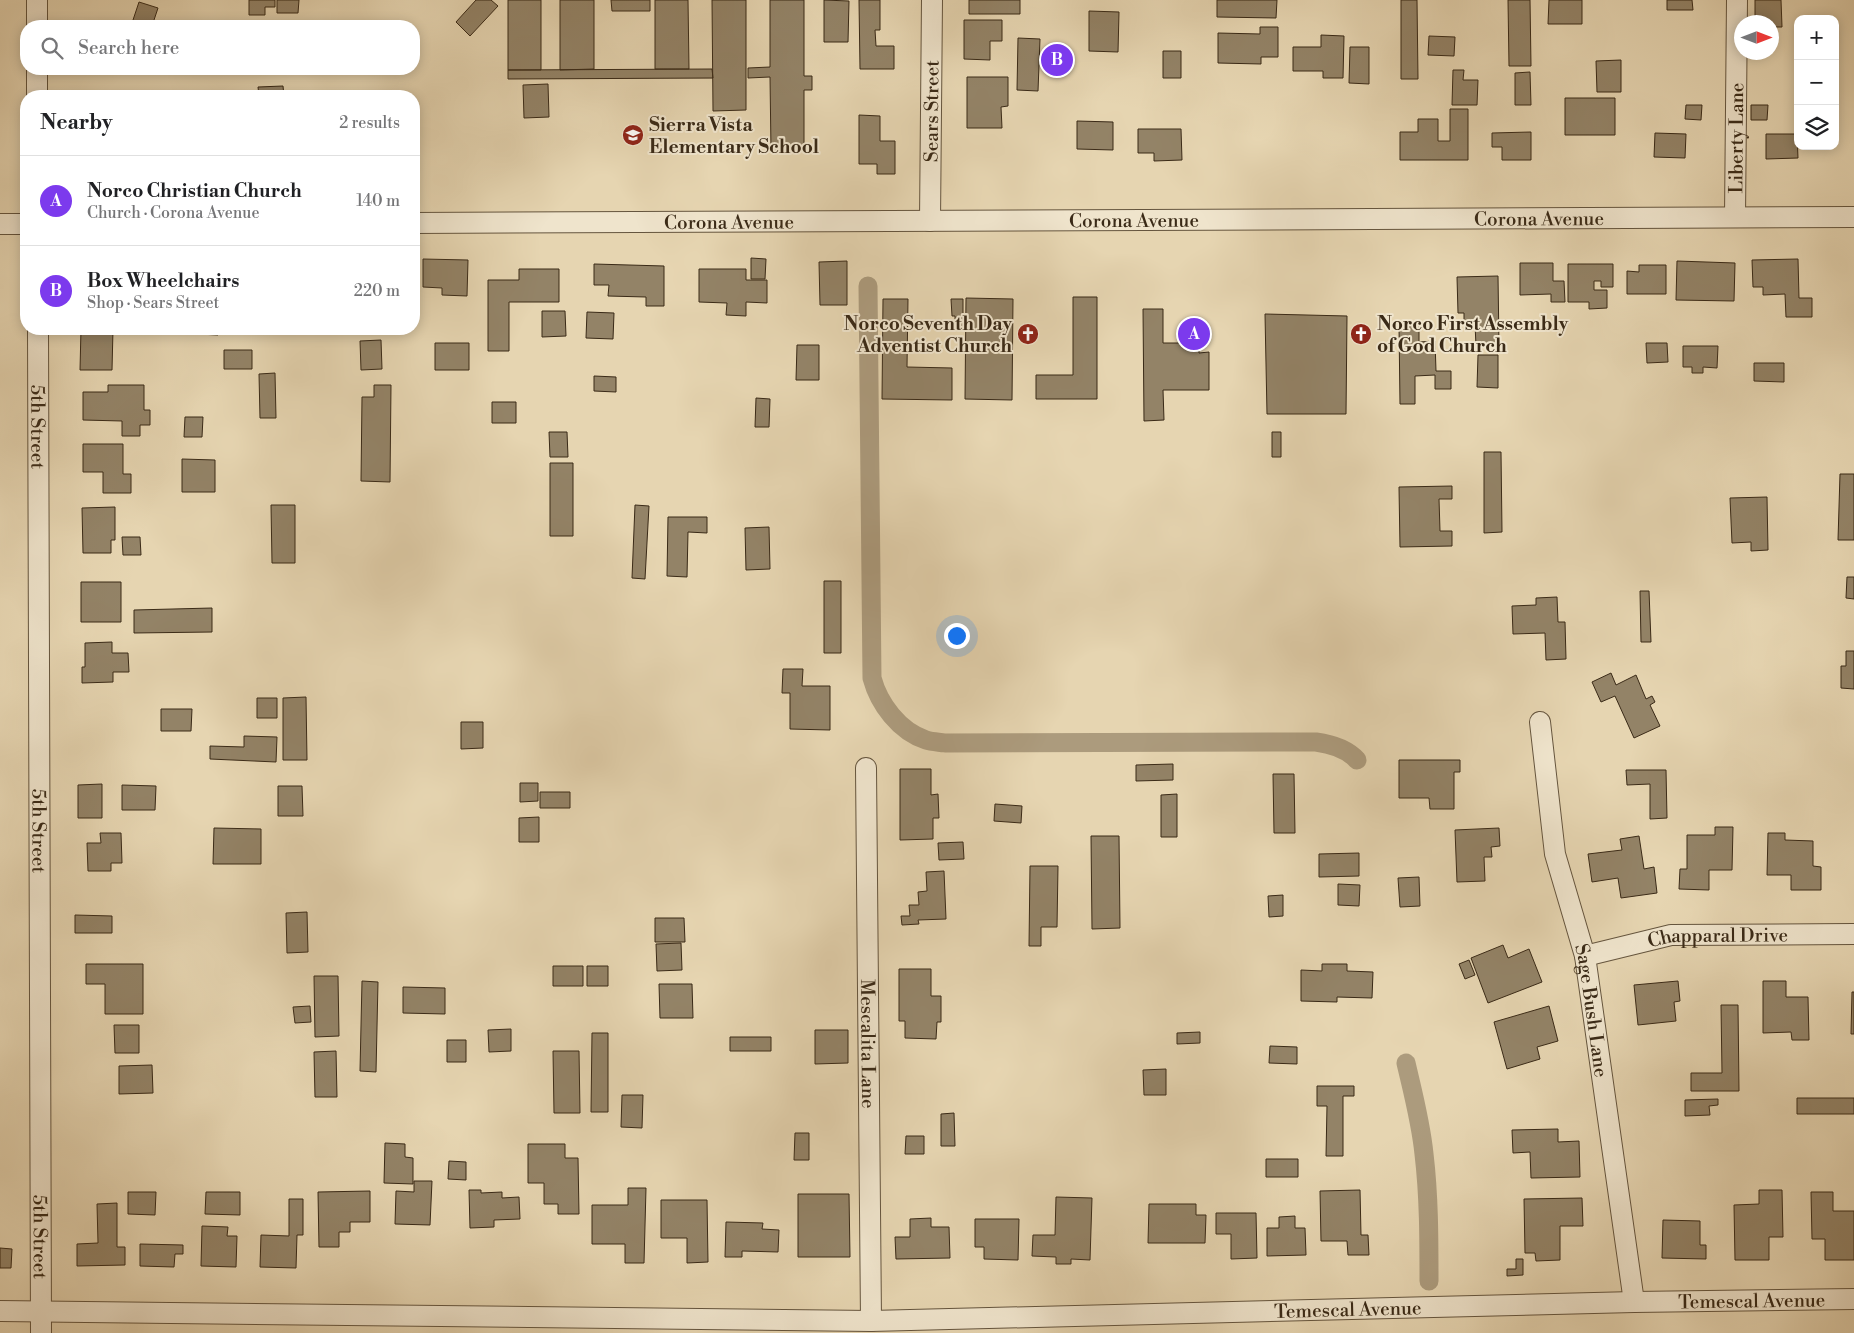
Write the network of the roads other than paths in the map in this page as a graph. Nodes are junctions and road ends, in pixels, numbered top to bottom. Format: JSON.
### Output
{"nodes":[{"id":1,"x":37,"y":0,"type":"edge"},
{"id":2,"x":932,"y":0,"type":"edge"},
{"id":3,"x":1737,"y":0,"type":"edge"},
{"id":4,"x":37,"y":20,"type":"edge"},
{"id":5,"x":37,"y":75,"type":"edge"},
{"id":6,"x":37,"y":90,"type":"edge"},
{"id":7,"x":1735,"y":217,"type":"junction"},
{"id":8,"x":1854,"y":217,"type":"edge"},
{"id":9,"x":930,"y":221,"type":"junction"},
{"id":10,"x":420,"y":223,"type":"edge"},
{"id":11,"x":0,"y":224,"type":"edge"},
{"id":12,"x":20,"y":224,"type":"edge"},
{"id":13,"x":38,"y":335,"type":"edge"},
{"id":14,"x":1540,"y":722,"type":"dead end"},
{"id":15,"x":866,"y":768,"type":"dead end"},
{"id":16,"x":1854,"y":934,"type":"edge"},
{"id":17,"x":1585,"y":956,"type":"junction"},
{"id":18,"x":1854,"y":1299,"type":"edge"},
{"id":19,"x":1634,"y":1302,"type":"junction"},
{"id":20,"x":0,"y":1311,"type":"edge"},
{"id":21,"x":41,"y":1311,"type":"junction"},
{"id":22,"x":871,"y":1321,"type":"junction"},
{"id":23,"x":41,"y":1333,"type":"edge"}],
"edges":[{"from":1,"to":4,"type":"street"},
{"from":2,"to":9,"type":"street","name":"Sears Street"},
{"from":3,"to":7,"type":"street","name":"Liberty Lane"},
{"from":5,"to":6,"type":"street"},
{"from":7,"to":8,"type":"street","name":"Corona Avenue"},
{"from":7,"to":9,"type":"street","name":"Corona Avenue"},
{"from":9,"to":10,"type":"street","name":"Corona Avenue"},
{"from":11,"to":12,"type":"street"},
{"from":13,"to":21,"type":"street","name":"5th Street"},
{"from":14,"to":17,"type":"street","name":"Sage Bush Lane"},
{"from":15,"to":22,"type":"street","name":"Mescalita Lane"},
{"from":16,"to":17,"type":"street","name":"Chapparal Drive"},
{"from":17,"to":19,"type":"street","name":"Sage Bush Lane"},
{"from":18,"to":19,"type":"street","name":"Temescal Avenue"},
{"from":19,"to":22,"type":"street","name":"Temescal Avenue"},
{"from":20,"to":21,"type":"street","name":"Temescal Avenue"},
{"from":21,"to":22,"type":"street","name":"Temescal Avenue"},
{"from":21,"to":23,"type":"street","name":"5th Street"}]}
